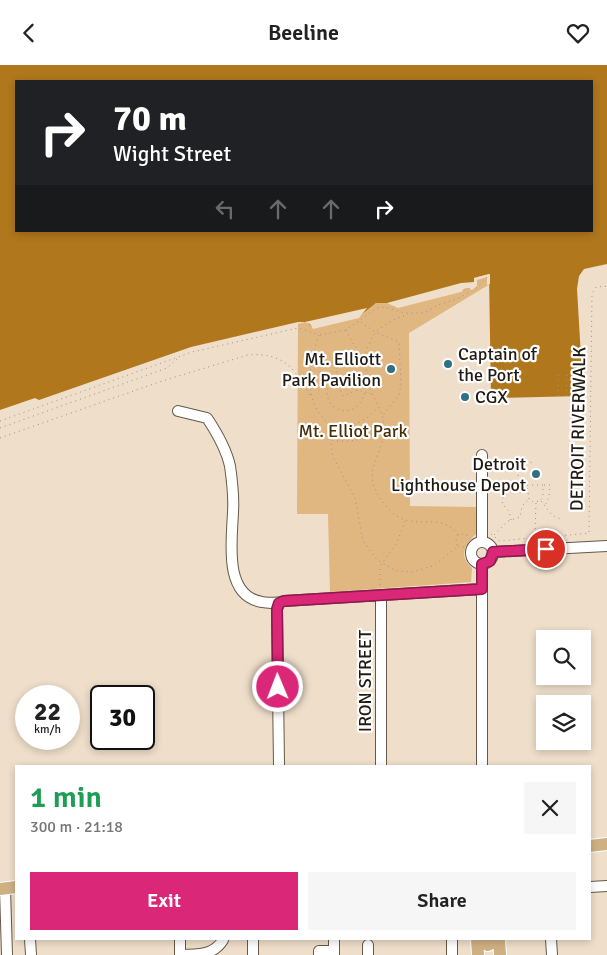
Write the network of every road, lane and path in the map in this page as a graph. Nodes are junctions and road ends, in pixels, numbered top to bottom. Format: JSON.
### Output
{"nodes":[{"id":1,"x":488,"y":276,"type":"dead end"},
{"id":2,"x":607,"y":285,"type":"edge"},
{"id":3,"x":409,"y":314,"type":"junction"},
{"id":4,"x":360,"y":321,"type":"junction"},
{"id":5,"x":346,"y":330,"type":"junction"},
{"id":6,"x":375,"y":332,"type":"junction"},
{"id":7,"x":319,"y":335,"type":"junction"},
{"id":8,"x":180,"y":357,"type":"junction"},
{"id":9,"x":363,"y":358,"type":"junction"},
{"id":10,"x":336,"y":375,"type":"junction"},
{"id":11,"x":558,"y":375,"type":"dead end"},
{"id":12,"x":566,"y":375,"type":"dead end"},
{"id":13,"x":311,"y":388,"type":"junction"},
{"id":14,"x":365,"y":391,"type":"junction"},
{"id":15,"x":372,"y":394,"type":"junction"},
{"id":16,"x":490,"y":396,"type":"dead end"},
{"id":17,"x":509,"y":396,"type":"dead end"},
{"id":18,"x":558,"y":396,"type":"dead end"},
{"id":19,"x":566,"y":396,"type":"dead end"},
{"id":20,"x":311,"y":399,"type":"junction"},
{"id":21,"x":379,"y":406,"type":"junction"},
{"id":22,"x":178,"y":411,"type":"dead end"},
{"id":23,"x":382,"y":415,"type":"junction"},
{"id":24,"x":0,"y":421,"type":"edge"},
{"id":25,"x":328,"y":423,"type":"junction"},
{"id":26,"x":384,"y":424,"type":"junction"},
{"id":27,"x":0,"y":428,"type":"edge"},
{"id":28,"x":0,"y":438,"type":"edge"},
{"id":29,"x":331,"y":439,"type":"junction"},
{"id":30,"x":482,"y":455,"type":"dead end"},
{"id":31,"x":531,"y":465,"type":"dead end"},
{"id":32,"x":544,"y":485,"type":"junction"},
{"id":33,"x":516,"y":492,"type":"junction"},
{"id":34,"x":528,"y":493,"type":"junction"},
{"id":35,"x":529,"y":499,"type":"junction"},
{"id":36,"x":541,"y":500,"type":"junction"},
{"id":37,"x":536,"y":502,"type":"junction"},
{"id":38,"x":545,"y":505,"type":"junction"},
{"id":39,"x":562,"y":519,"type":"dead end"},
{"id":40,"x":511,"y":520,"type":"junction"},
{"id":41,"x":406,"y":521,"type":"junction"},
{"id":42,"x":488,"y":533,"type":"dead end"},
{"id":43,"x":535,"y":534,"type":"junction"},
{"id":44,"x":458,"y":535,"type":"junction"},
{"id":45,"x":494,"y":535,"type":"junction"},
{"id":46,"x":469,"y":539,"type":"dead end"},
{"id":47,"x":569,"y":541,"type":"junction"},
{"id":48,"x":482,"y":542,"type":"junction"},
{"id":49,"x":458,"y":545,"type":"junction"},
{"id":50,"x":607,"y":546,"type":"edge"},
{"id":51,"x":464,"y":547,"type":"dead end"},
{"id":52,"x":493,"y":552,"type":"junction"},
{"id":53,"x":382,"y":564,"type":"junction"},
{"id":54,"x":482,"y":564,"type":"junction"},
{"id":55,"x":482,"y":589,"type":"junction"},
{"id":56,"x":381,"y":592,"type":"junction"},
{"id":57,"x":279,"y":603,"type":"junction"},
{"id":58,"x":279,"y":765,"type":"edge"},
{"id":59,"x":381,"y":765,"type":"edge"},
{"id":60,"x":482,"y":765,"type":"edge"},
{"id":61,"x":607,"y":844,"type":"edge"},
{"id":62,"x":591,"y":846,"type":"edge"},
{"id":63,"x":607,"y":886,"type":"edge"},
{"id":64,"x":591,"y":887,"type":"edge"},
{"id":65,"x":7,"y":888,"type":"edge"},
{"id":66,"x":30,"y":940,"type":"edge"},
{"id":67,"x":180,"y":940,"type":"edge"},
{"id":68,"x":252,"y":940,"type":"edge"},
{"id":69,"x":334,"y":940,"type":"edge"},
{"id":70,"x":452,"y":940,"type":"edge"},
{"id":71,"x":478,"y":940,"type":"edge"},
{"id":72,"x":480,"y":940,"type":"edge"},
{"id":73,"x":497,"y":940,"type":"edge"},
{"id":74,"x":499,"y":940,"type":"edge"},
{"id":75,"x":551,"y":940,"type":"edge"},
{"id":76,"x":219,"y":943,"type":"dead end"},
{"id":77,"x":334,"y":953,"type":"edge"},
{"id":78,"x":6,"y":955,"type":"edge"},
{"id":79,"x":31,"y":955,"type":"edge"},
{"id":80,"x":180,"y":955,"type":"edge"},
{"id":81,"x":253,"y":955,"type":"edge"},
{"id":82,"x":319,"y":955,"type":"edge"},
{"id":83,"x":452,"y":955,"type":"edge"},
{"id":84,"x":478,"y":955,"type":"edge"},
{"id":85,"x":500,"y":955,"type":"edge"},
{"id":86,"x":552,"y":955,"type":"edge"}],
"edges":[{"from":1,"to":3,"type":"path"},
{"from":2,"to":47,"type":"path","name":"DETROIT RIVERWALK"},
{"from":3,"to":4,"type":"path"},
{"from":3,"to":6,"type":"path"},
{"from":4,"to":5,"type":"path"},
{"from":4,"to":6,"type":"path"},
{"from":5,"to":7,"type":"path"},
{"from":5,"to":9,"type":"path"},
{"from":6,"to":9,"type":"path"},
{"from":6,"to":23,"type":"path"},
{"from":7,"to":8,"type":"path"},
{"from":7,"to":13,"type":"path"},
{"from":8,"to":24,"type":"path"},
{"from":8,"to":27,"type":"path"},
{"from":9,"to":15,"type":"path"},
{"from":10,"to":13,"type":"path"},
{"from":10,"to":14,"type":"path"},
{"from":10,"to":14,"type":"path"},
{"from":11,"to":18,"type":"path"},
{"from":12,"to":19,"type":"path"},
{"from":13,"to":20,"type":"path"},
{"from":14,"to":15,"type":"path"},
{"from":15,"to":21,"type":"path"},
{"from":16,"to":17,"type":"path"},
{"from":20,"to":25,"type":"path"},
{"from":20,"to":28,"type":"path"},
{"from":21,"to":23,"type":"path"},
{"from":21,"to":25,"type":"path"},
{"from":22,"to":57,"type":"street"},
{"from":23,"to":26,"type":"path"},
{"from":25,"to":29,"type":"path"},
{"from":26,"to":29,"type":"path"},
{"from":26,"to":41,"type":"path"},
{"from":29,"to":53,"type":"path"},
{"from":30,"to":48,"type":"street"},
{"from":31,"to":33,"type":"path"},
{"from":32,"to":34,"type":"path"},
{"from":32,"to":36,"type":"path"},
{"from":32,"to":38,"type":"path"},
{"from":33,"to":34,"type":"path"},
{"from":33,"to":40,"type":"path"},
{"from":34,"to":35,"type":"path"},
{"from":35,"to":37,"type":"path"},
{"from":35,"to":40,"type":"path"},
{"from":36,"to":37,"type":"path"},
{"from":36,"to":38,"type":"path"},
{"from":37,"to":43,"type":"path"},
{"from":38,"to":39,"type":"path"},
{"from":40,"to":45,"type":"path"},
{"from":41,"to":44,"type":"path"},
{"from":41,"to":53,"type":"path"},
{"from":42,"to":45,"type":"path","name":"DETROIT RIVERWALK"},
{"from":43,"to":45,"type":"path","name":"DETROIT RIVERWALK"},
{"from":43,"to":47,"type":"path","name":"DETROIT RIVERWALK"},
{"from":44,"to":46,"type":"path"},
{"from":44,"to":49,"type":"path"},
{"from":47,"to":50,"type":"street"},
{"from":47,"to":52,"type":"street"},
{"from":48,"to":52,"type":"street"},
{"from":48,"to":54,"type":"street"},
{"from":49,"to":51,"type":"path"},
{"from":49,"to":53,"type":"path"},
{"from":52,"to":54,"type":"street"},
{"from":53,"to":56,"type":"path"},
{"from":54,"to":55,"type":"street"},
{"from":55,"to":56,"type":"street"},
{"from":55,"to":60,"type":"street"},
{"from":56,"to":57,"type":"street"},
{"from":56,"to":59,"type":"street","name":"IRON STREET"},
{"from":57,"to":58,"type":"street"},
{"from":61,"to":62,"type":"main road"},
{"from":63,"to":64,"type":"street"},
{"from":65,"to":78,"type":"street"},
{"from":66,"to":79,"type":"street"},
{"from":67,"to":80,"type":"street"},
{"from":68,"to":81,"type":"street"},
{"from":69,"to":77,"type":"street"},
{"from":70,"to":83,"type":"street"},
{"from":71,"to":84,"type":"main road"},
{"from":72,"to":73,"type":"main road"},
{"from":74,"to":85,"type":"main road"},
{"from":75,"to":86,"type":"street"},
{"from":76,"to":80,"type":"street"},
{"from":77,"to":82,"type":"street"}]}
